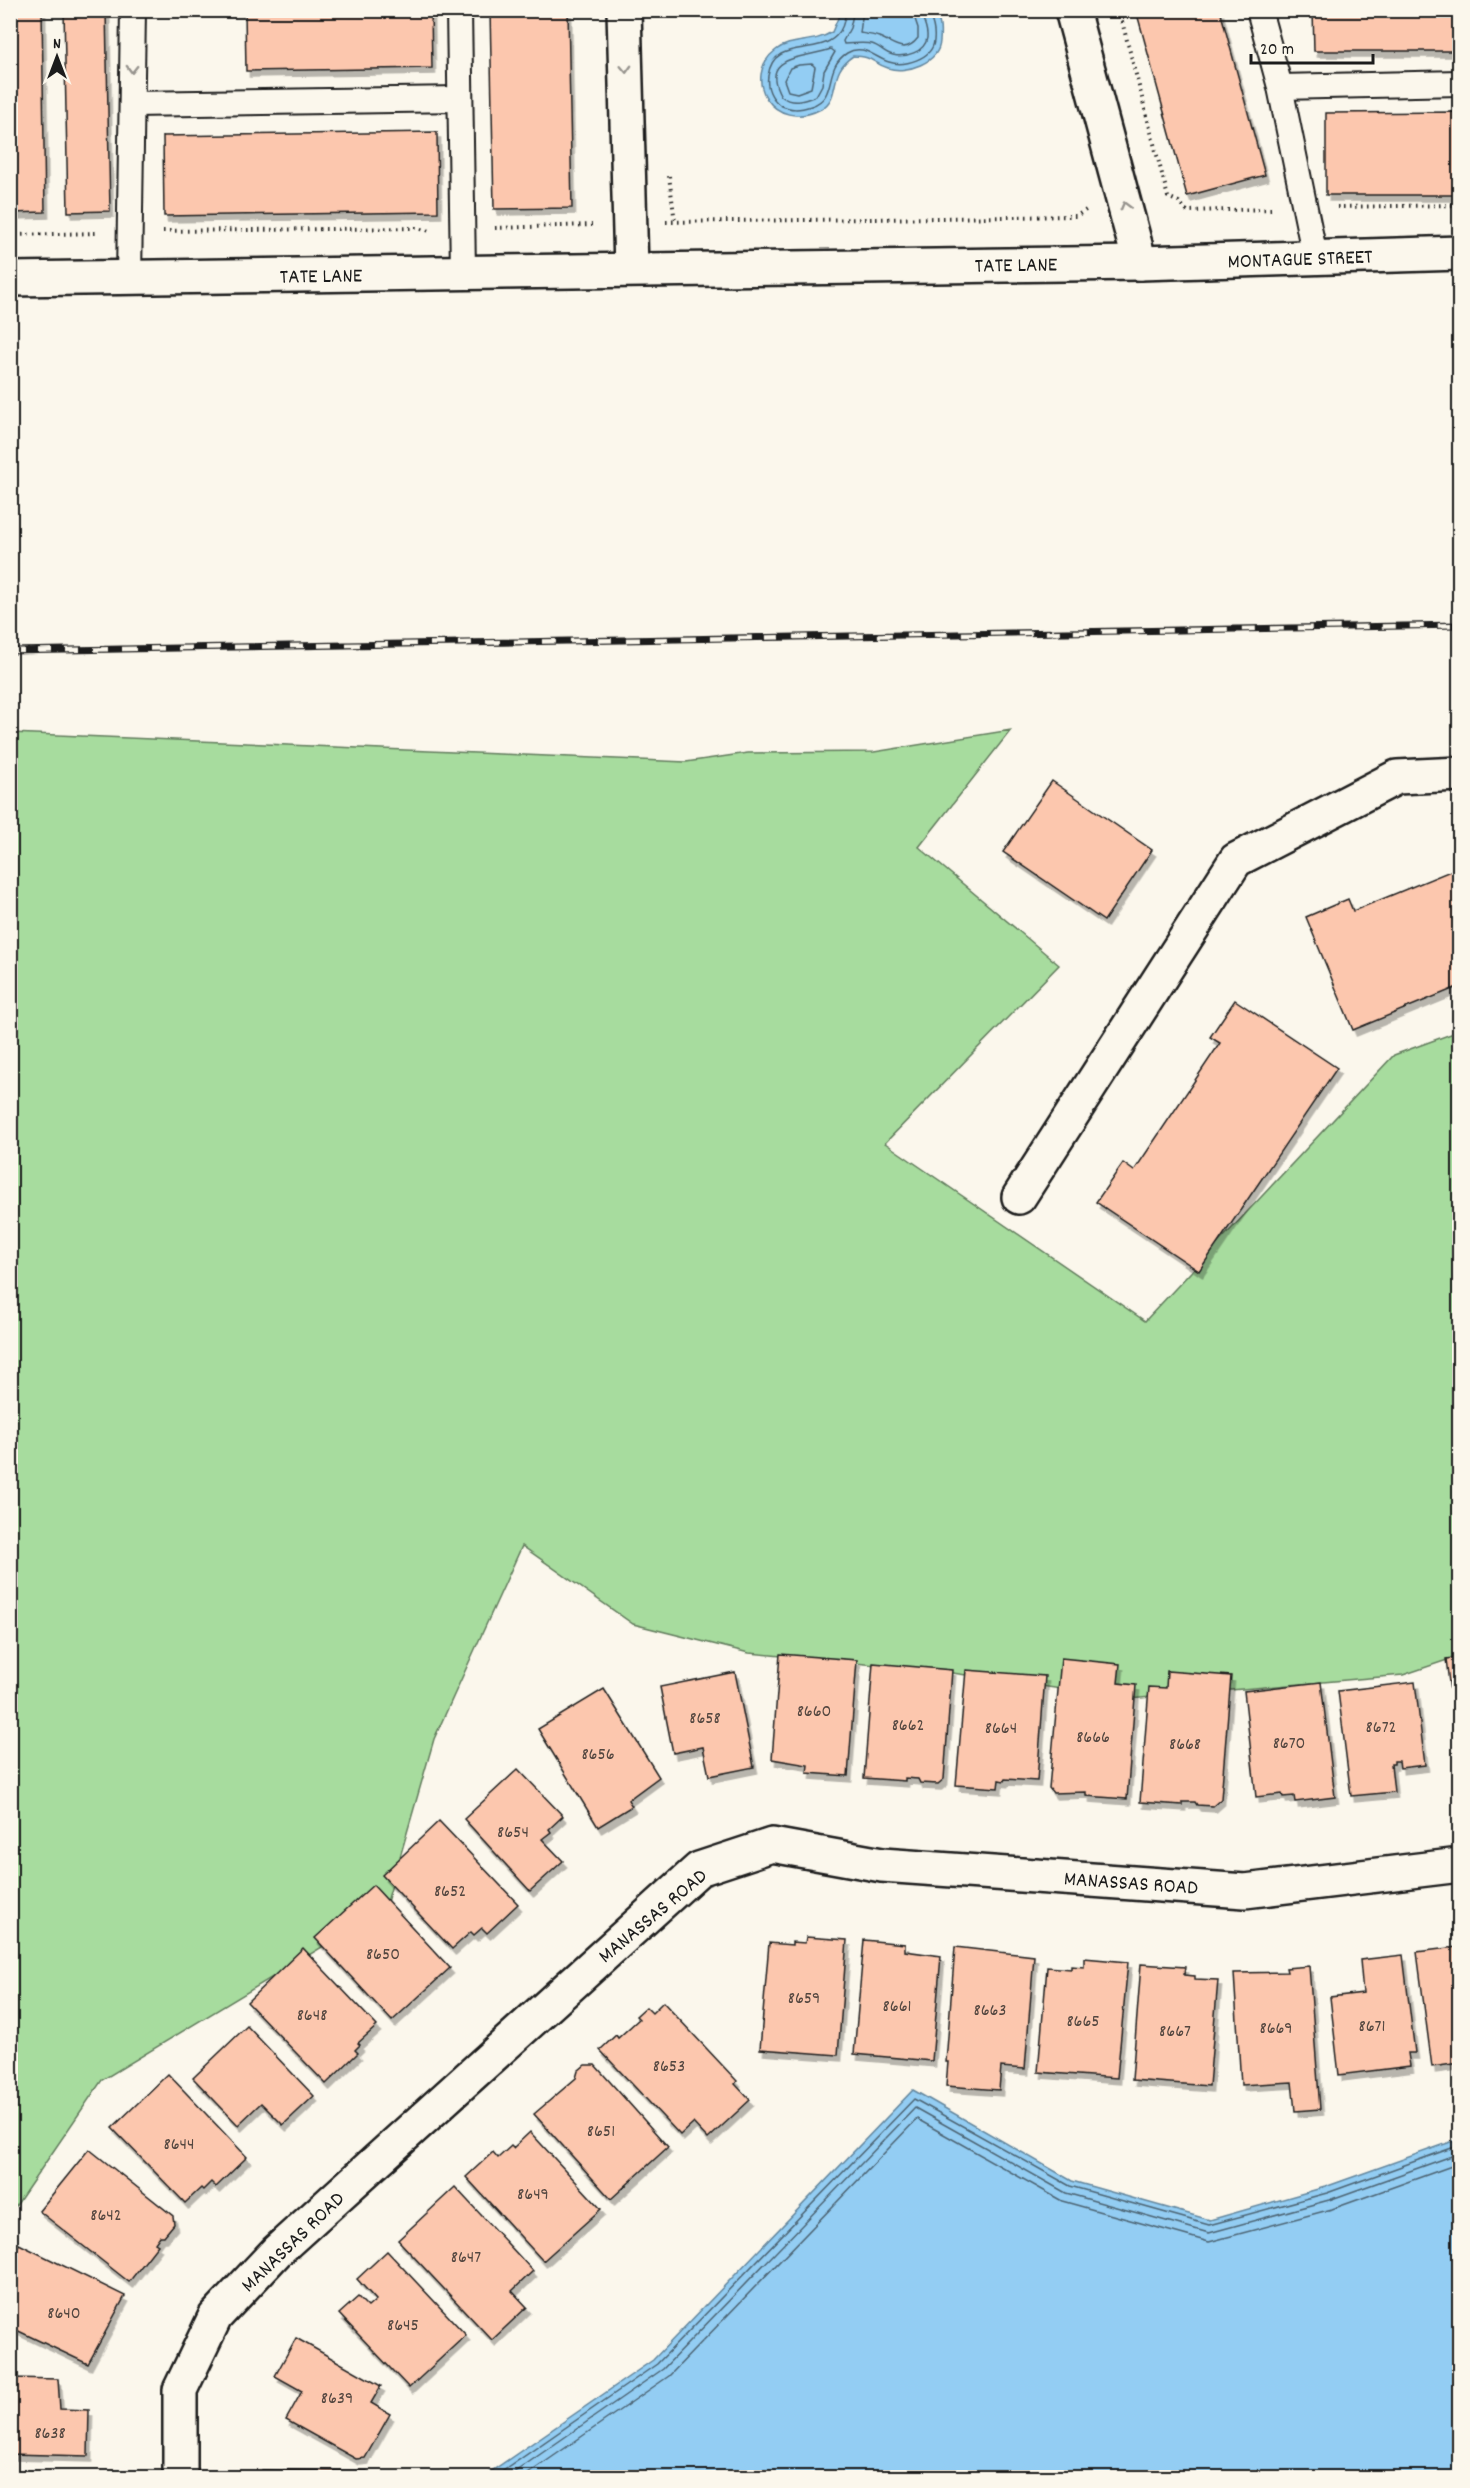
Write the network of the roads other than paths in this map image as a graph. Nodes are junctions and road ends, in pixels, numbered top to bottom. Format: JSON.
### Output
{"nodes":[{"id":1,"x":133,"y":10,"type":"edge"},
{"id":2,"x":459,"y":10,"type":"edge"},
{"id":3,"x":624,"y":10,"type":"edge"},
{"id":4,"x":1072,"y":10,"type":"edge"},
{"id":5,"x":1259,"y":10,"type":"edge"},
{"id":6,"x":1460,"y":83,"type":"edge"},
{"id":7,"x":1280,"y":87,"type":"junction"},
{"id":8,"x":460,"y":99,"type":"junction"},
{"id":9,"x":132,"y":104,"type":"junction"},
{"id":10,"x":1460,"y":253,"type":"edge"},
{"id":11,"x":1316,"y":257,"type":"junction"},
{"id":12,"x":1140,"y":263,"type":"junction"},
{"id":13,"x":631,"y":270,"type":"junction"},
{"id":14,"x":464,"y":272,"type":"junction"},
{"id":15,"x":10,"y":279,"type":"edge"},
{"id":16,"x":129,"y":279,"type":"junction"},
{"id":17,"x":1460,"y":774,"type":"edge"},
{"id":18,"x":1019,"y":1197,"type":"dead end"},
{"id":19,"x":1460,"y":1865,"type":"edge"},
{"id":20,"x":180,"y":2478,"type":"edge"}],
"edges":[{"from":1,"to":9,"type":"lane","one_way":true},
{"from":2,"to":8,"type":"lane"},
{"from":3,"to":13,"type":"street","one_way":true},
{"from":12,"to":4,"type":"street","one_way":true},
{"from":5,"to":7,"type":"lane"},
{"from":6,"to":7,"type":"lane"},
{"from":7,"to":11,"type":"lane"},
{"from":8,"to":9,"type":"lane"},
{"from":8,"to":14,"type":"lane"},
{"from":9,"to":16,"type":"lane"},
{"from":10,"to":11,"type":"street","name":"MONTAGUE STREET"},
{"from":11,"to":12,"type":"street","name":"MONTAGUE STREET"},
{"from":12,"to":13,"type":"street","name":"TATE LANE"},
{"from":13,"to":14,"type":"street","name":"TATE LANE"},
{"from":14,"to":16,"type":"street","name":"TATE LANE"},
{"from":15,"to":16,"type":"street","name":"TATE LANE"},
{"from":17,"to":18,"type":"street"},
{"from":19,"to":20,"type":"street","name":"MANASSAS ROAD"}]}
